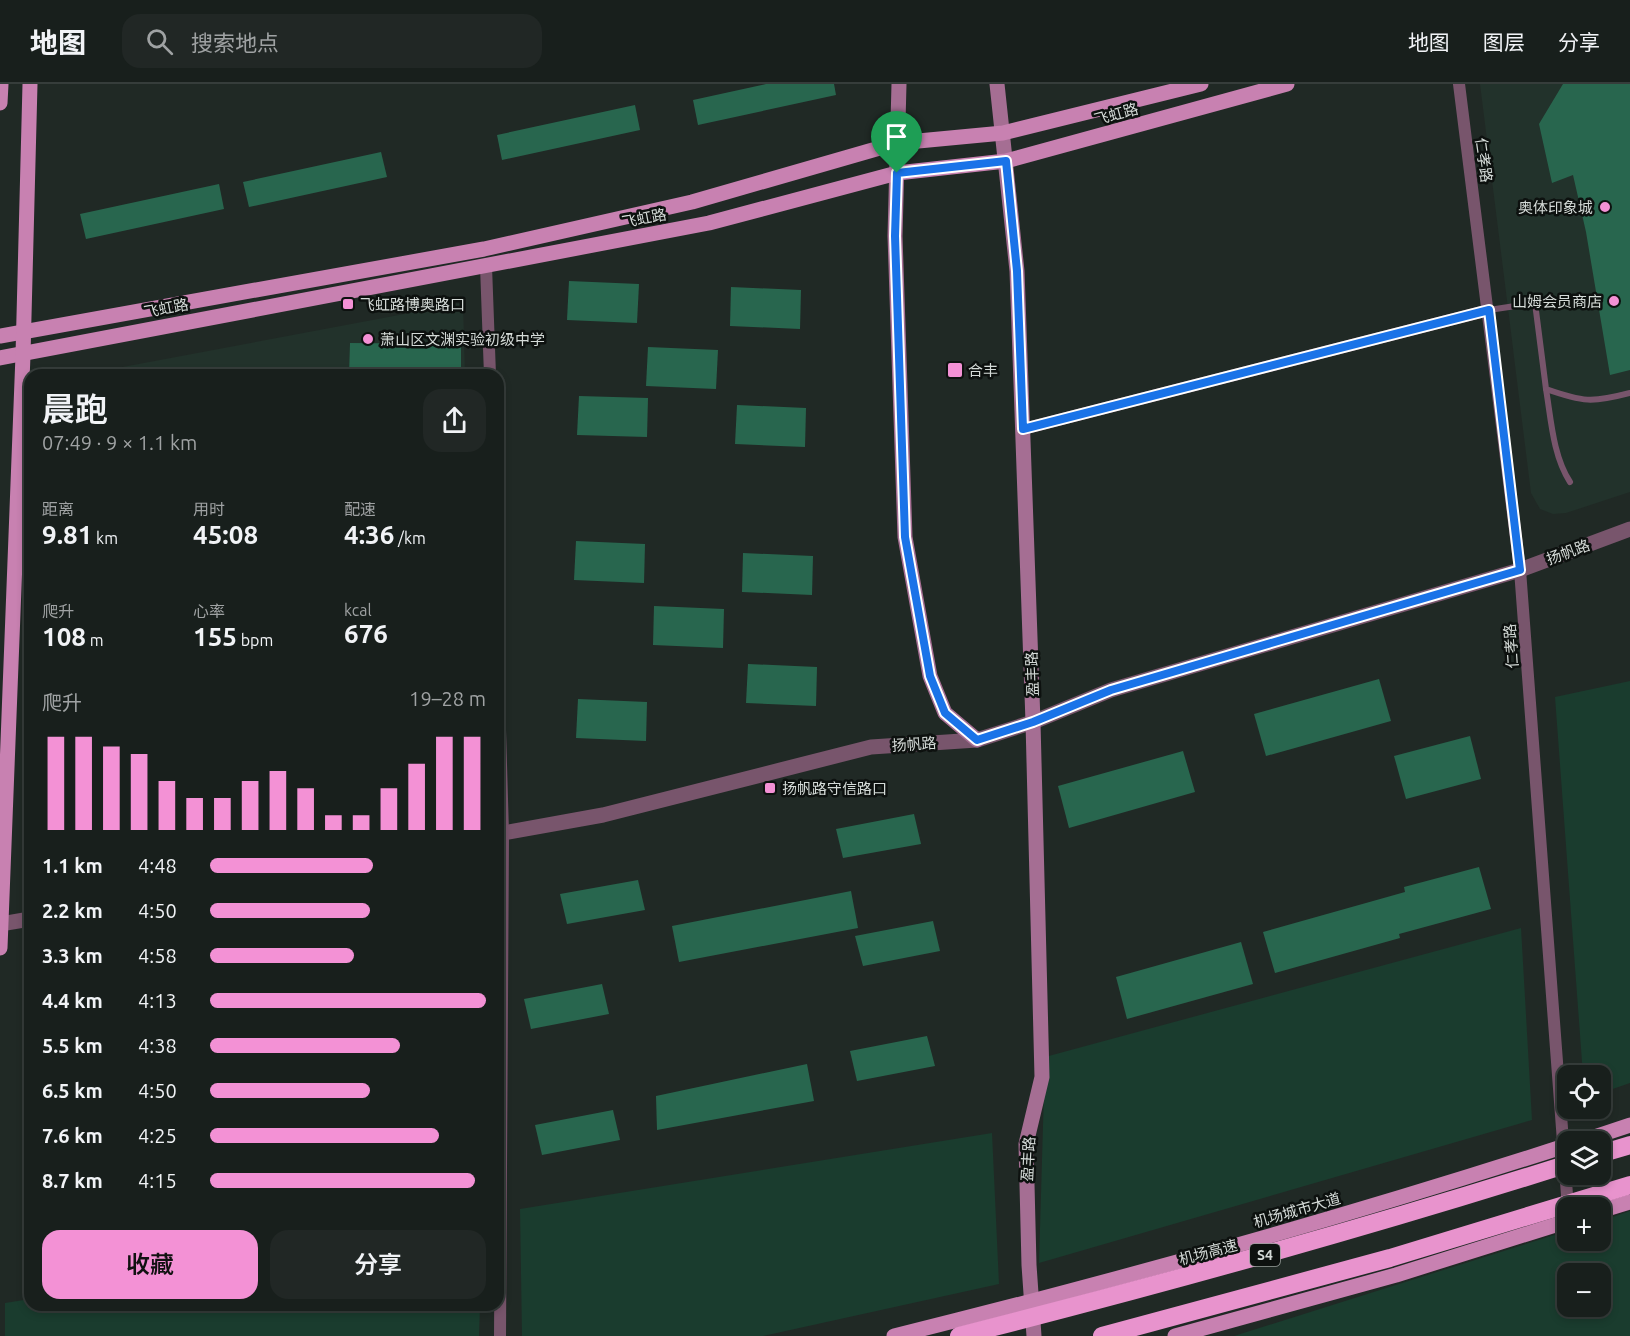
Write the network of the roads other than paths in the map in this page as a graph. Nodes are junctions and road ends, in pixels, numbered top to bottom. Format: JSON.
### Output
{"nodes":[{"id":1,"x":1,"y":84,"type":"edge"},
{"id":2,"x":30,"y":84,"type":"edge"},
{"id":3,"x":899,"y":84,"type":"edge"},
{"id":4,"x":998,"y":84,"type":"edge"},
{"id":5,"x":1201,"y":84,"type":"edge"},
{"id":6,"x":1287,"y":84,"type":"edge"},
{"id":7,"x":1459,"y":84,"type":"edge"},
{"id":8,"x":0,"y":103,"type":"edge"},
{"id":9,"x":1003,"y":133,"type":"junction"},
{"id":10,"x":897,"y":143,"type":"junction"},
{"id":11,"x":1006,"y":161,"type":"junction"},
{"id":12,"x":897,"y":173,"type":"junction"},
{"id":13,"x":486,"y":266,"type":"junction"},
{"id":14,"x":1489,"y":310,"type":"junction"},
{"id":15,"x":23,"y":332,"type":"junction"},
{"id":16,"x":0,"y":336,"type":"edge"},
{"id":17,"x":23,"y":355,"type":"junction"},
{"id":18,"x":0,"y":358,"type":"edge"},
{"id":19,"x":490,"y":369,"type":"edge"},
{"id":20,"x":1546,"y":388,"type":"junction"},
{"id":21,"x":1630,"y":393,"type":"edge"},
{"id":22,"x":1023,"y":429,"type":"junction"},
{"id":23,"x":1570,"y":483,"type":"dead end"},
{"id":24,"x":1630,"y":529,"type":"edge"},
{"id":25,"x":1520,"y":570,"type":"junction"},
{"id":26,"x":1033,"y":722,"type":"junction"},
{"id":27,"x":977,"y":740,"type":"junction"},
{"id":28,"x":504,"y":833,"type":"edge"},
{"id":29,"x":24,"y":920,"type":"edge"},
{"id":30,"x":1,"y":924,"type":"edge"},
{"id":31,"x":0,"y":948,"type":"edge"},
{"id":32,"x":1630,"y":1125,"type":"edge"},
{"id":33,"x":1564,"y":1131,"type":"edge"},
{"id":34,"x":1611,"y":1131,"type":"edge"},
{"id":35,"x":1630,"y":1145,"type":"edge"},
{"id":36,"x":1611,"y":1151,"type":"edge"},
{"id":37,"x":1557,"y":1155,"type":"edge"},
{"id":38,"x":1557,"y":1155,"type":"edge"},
{"id":39,"x":1630,"y":1185,"type":"edge"},
{"id":40,"x":1630,"y":1202,"type":"edge"},
{"id":41,"x":1611,"y":1208,"type":"edge"},
{"id":42,"x":1557,"y":1224,"type":"edge"},
{"id":43,"x":1031,"y":1302,"type":"junction"},
{"id":44,"x":1008,"y":1308,"type":"junction"},
{"id":45,"x":500,"y":1311,"type":"edge"},
{"id":46,"x":500,"y":1336,"type":"edge"},
{"id":47,"x":894,"y":1336,"type":"edge"},
{"id":48,"x":959,"y":1336,"type":"edge"},
{"id":49,"x":1009,"y":1336,"type":"edge"},
{"id":50,"x":1034,"y":1336,"type":"edge"},
{"id":51,"x":1102,"y":1336,"type":"edge"},
{"id":52,"x":1175,"y":1336,"type":"edge"}],
"edges":[{"from":1,"to":8,"type":"main road"},
{"from":2,"to":15,"type":"main road"},
{"from":3,"to":10,"type":"main road"},
{"from":4,"to":9,"type":"main road","name":"盈丰路"},
{"from":5,"to":9,"type":"main road","name":"飞虹路"},
{"from":6,"to":11,"type":"main road","name":"飞虹路"},
{"from":7,"to":14,"type":"street","name":"仁孝路"},
{"from":9,"to":10,"type":"main road","name":"飞虹路"},
{"from":9,"to":11,"type":"main road","name":"盈丰路"},
{"from":10,"to":12,"type":"main road"},
{"from":10,"to":15,"type":"main road","name":"飞虹路"},
{"from":11,"to":12,"type":"main road","name":"飞虹路"},
{"from":11,"to":22,"type":"main road","name":"盈丰路"},
{"from":12,"to":13,"type":"main road","name":"飞虹路"},
{"from":12,"to":27,"type":"main road"},
{"from":13,"to":17,"type":"main road","name":"飞虹路"},
{"from":13,"to":19,"type":"street"},
{"from":14,"to":20,"type":"lane"},
{"from":14,"to":22,"type":"street"},
{"from":14,"to":25,"type":"street","name":"仁孝路"},
{"from":15,"to":16,"type":"main road","name":"飞虹路"},
{"from":15,"to":17,"type":"main road"},
{"from":17,"to":18,"type":"main road","name":"飞虹路"},
{"from":17,"to":30,"type":"main road"},
{"from":20,"to":21,"type":"lane"},
{"from":20,"to":23,"type":"lane"},
{"from":22,"to":26,"type":"main road","name":"盈丰路"},
{"from":24,"to":25,"type":"street","name":"扬帆路"},
{"from":25,"to":26,"type":"street","name":"扬帆路"},
{"from":25,"to":33,"type":"street","name":"仁孝路"},
{"from":26,"to":27,"type":"street","name":"扬帆路"},
{"from":26,"to":43,"type":"main road","name":"盈丰路"},
{"from":27,"to":28,"type":"street","name":"扬帆路"},
{"from":29,"to":30,"type":"street"},
{"from":30,"to":31,"type":"main road"},
{"from":32,"to":34,"type":"main road"},
{"from":35,"to":36,"type":"highway"},
{"from":37,"to":43,"type":"main road","name":"机场城市大道"},
{"from":38,"to":48,"type":"highway","name":"机场高速","number":"S4"},
{"from":39,"to":51,"type":"highway","number":"S4"},
{"from":40,"to":41,"type":"main road"},
{"from":42,"to":52,"type":"main road"},
{"from":43,"to":44,"type":"main road","name":"机场城市大道"},
{"from":43,"to":50,"type":"main road","name":"盈丰路"},
{"from":44,"to":47,"type":"main road","name":"机场城市大道"},
{"from":44,"to":49,"type":"main road"},
{"from":45,"to":46,"type":"street"}]}
